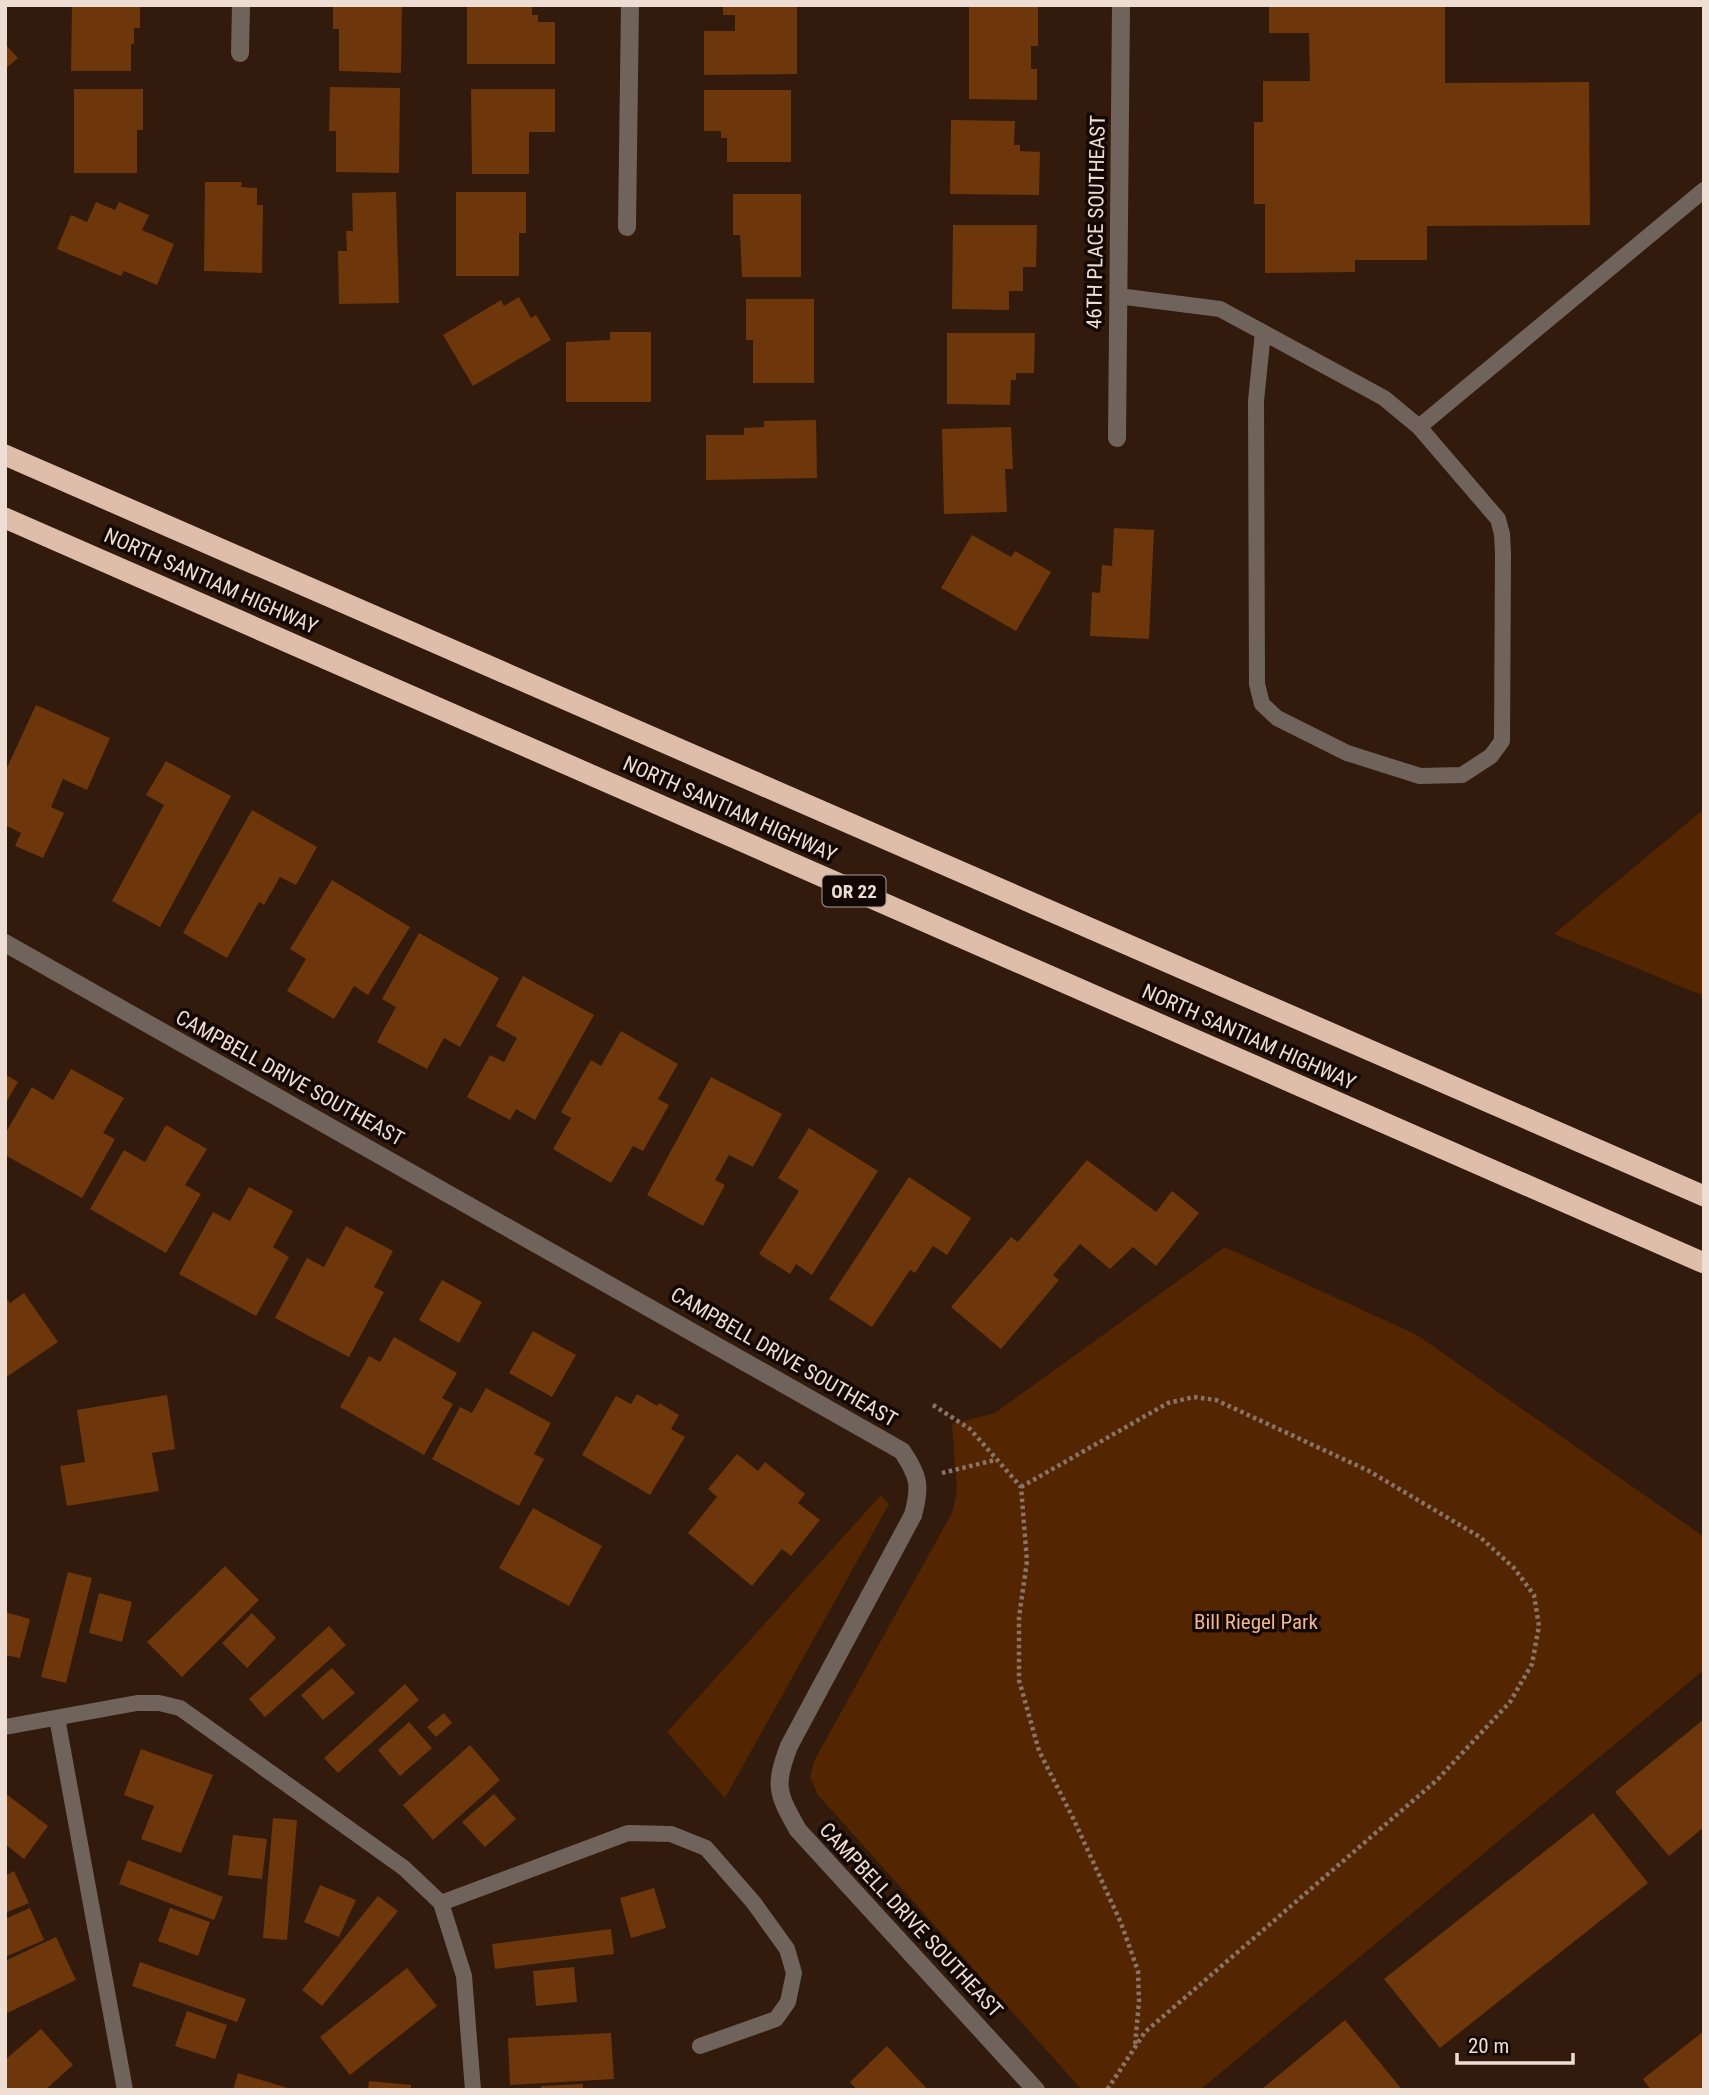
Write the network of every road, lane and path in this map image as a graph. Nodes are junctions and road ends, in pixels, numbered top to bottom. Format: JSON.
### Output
{"nodes":[{"id":1,"x":241,"y":5,"type":"edge"},
{"id":2,"x":629,"y":5,"type":"edge"},
{"id":3,"x":1121,"y":5,"type":"edge"},
{"id":4,"x":240,"y":53,"type":"dead end"},
{"id":5,"x":1704,"y":190,"type":"edge"},
{"id":6,"x":627,"y":228,"type":"dead end"},
{"id":7,"x":1118,"y":296,"type":"junction"},
{"id":8,"x":1263,"y":332,"type":"junction"},
{"id":9,"x":1419,"y":428,"type":"junction"},
{"id":10,"x":1117,"y":438,"type":"dead end"},
{"id":11,"x":5,"y":456,"type":"edge"},
{"id":12,"x":5,"y":518,"type":"edge"},
{"id":13,"x":5,"y":943,"type":"edge"},
{"id":14,"x":1704,"y":1196,"type":"edge"},
{"id":15,"x":1704,"y":1263,"type":"edge"},
{"id":16,"x":933,"y":1405,"type":"dead end"},
{"id":17,"x":995,"y":1460,"type":"junction"},
{"id":18,"x":917,"y":1480,"type":"junction"},
{"id":19,"x":1021,"y":1487,"type":"junction"},
{"id":20,"x":57,"y":1718,"type":"junction"},
{"id":21,"x":5,"y":1727,"type":"edge"},
{"id":22,"x":441,"y":1903,"type":"junction"},
{"id":23,"x":700,"y":2046,"type":"dead end"},
{"id":24,"x":1135,"y":2047,"type":"junction"},
{"id":25,"x":125,"y":2090,"type":"edge"},
{"id":26,"x":473,"y":2090,"type":"edge"},
{"id":27,"x":1037,"y":2090,"type":"edge"},
{"id":28,"x":1107,"y":2090,"type":"edge"}],
"edges":[{"from":1,"to":4,"type":"street"},
{"from":2,"to":6,"type":"street"},
{"from":3,"to":7,"type":"street","name":"46TH PLACE SOUTHEAST"},
{"from":5,"to":9,"type":"lane"},
{"from":7,"to":8,"type":"lane"},
{"from":7,"to":10,"type":"street","name":"46TH PLACE SOUTHEAST"},
{"from":8,"to":9,"type":"lane"},
{"from":8,"to":9,"type":"lane"},
{"from":11,"to":14,"type":"highway","name":"NORTH SANTIAM HIGHWAY"},
{"from":12,"to":15,"type":"highway","name":"NORTH SANTIAM HIGHWAY","number":"OR 22"},
{"from":13,"to":18,"type":"street","name":"CAMPBELL DRIVE SOUTHEAST"},
{"from":16,"to":17,"type":"path"},
{"from":17,"to":18,"type":"path"},
{"from":17,"to":19,"type":"path"},
{"from":18,"to":27,"type":"street","name":"CAMPBELL DRIVE SOUTHEAST"},
{"from":19,"to":24,"type":"path"},
{"from":19,"to":24,"type":"path"},
{"from":20,"to":21,"type":"lane"},
{"from":20,"to":22,"type":"lane"},
{"from":20,"to":25,"type":"lane"},
{"from":22,"to":23,"type":"lane"},
{"from":22,"to":26,"type":"lane"},
{"from":24,"to":28,"type":"path"}]}
